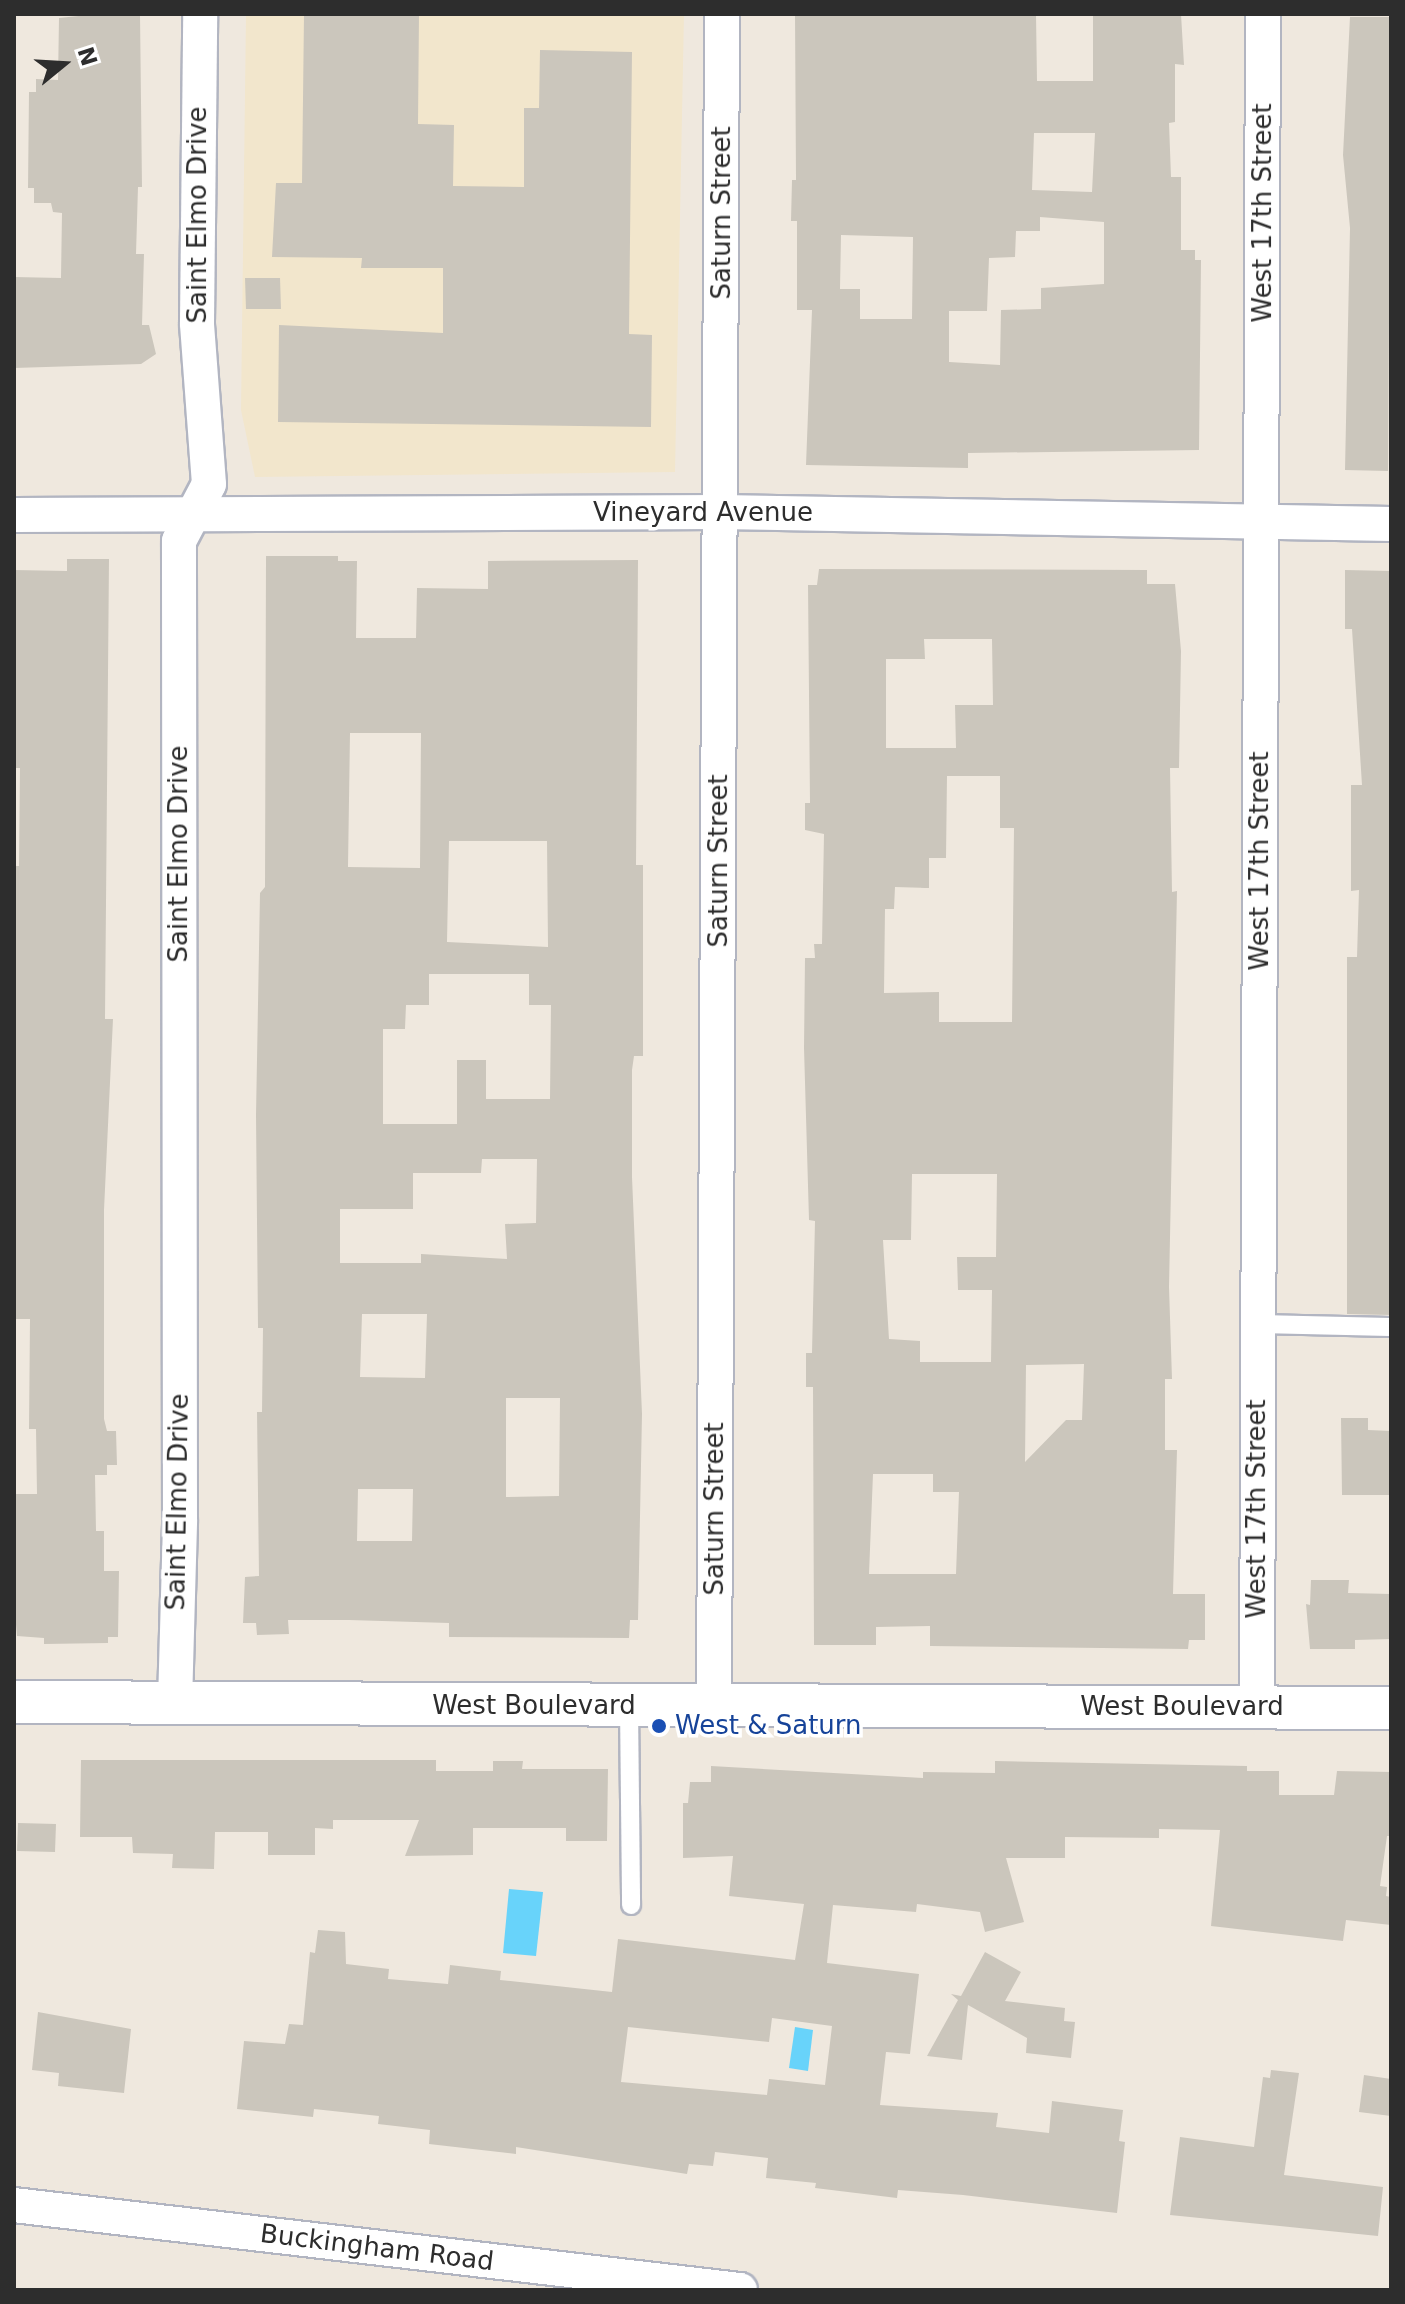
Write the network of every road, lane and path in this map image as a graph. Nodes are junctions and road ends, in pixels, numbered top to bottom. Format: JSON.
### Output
{"nodes":[{"id":1,"x":200,"y":14,"type":"edge"},
{"id":2,"x":722,"y":14,"type":"edge"},
{"id":3,"x":1263,"y":14,"type":"edge"},
{"id":4,"x":721,"y":512,"type":"junction"},
{"id":5,"x":197,"y":514,"type":"junction"},
{"id":6,"x":14,"y":515,"type":"edge"},
{"id":7,"x":1262,"y":523,"type":"junction"},
{"id":8,"x":1391,"y":524,"type":"edge"},
{"id":9,"x":1258,"y":1324,"type":"junction"},
{"id":10,"x":1391,"y":1327,"type":"edge"},
{"id":11,"x":14,"y":1702,"type":"edge"},
{"id":12,"x":175,"y":1703,"type":"junction"},
{"id":13,"x":629,"y":1706,"type":"junction"},
{"id":14,"x":714,"y":1707,"type":"junction"},
{"id":15,"x":1257,"y":1707,"type":"junction"},
{"id":16,"x":1391,"y":1708,"type":"edge"},
{"id":17,"x":631,"y":1905,"type":"dead end"},
{"id":18,"x":14,"y":2205,"type":"edge"},
{"id":19,"x":740,"y":2290,"type":"edge"}],
"edges":[{"from":1,"to":5,"type":"street","name":"Saint Elmo Drive"},
{"from":2,"to":4,"type":"street","name":"Saturn Street"},
{"from":3,"to":7,"type":"street","name":"West 17th Street"},
{"from":4,"to":5,"type":"street","name":"Vineyard Avenue"},
{"from":4,"to":7,"type":"street","name":"Vineyard Avenue"},
{"from":4,"to":14,"type":"street","name":"Saturn Street"},
{"from":5,"to":6,"type":"street","name":"Vineyard Avenue"},
{"from":5,"to":12,"type":"street","name":"Saint Elmo Drive"},
{"from":7,"to":8,"type":"street","name":"Vineyard Avenue"},
{"from":7,"to":9,"type":"street","name":"West 17th Street"},
{"from":9,"to":10,"type":"lane"},
{"from":9,"to":15,"type":"street","name":"West 17th Street"},
{"from":11,"to":12,"type":"street","name":"West Boulevard"},
{"from":12,"to":13,"type":"street","name":"West Boulevard"},
{"from":13,"to":14,"type":"street","name":"West Boulevard"},
{"from":13,"to":17,"type":"lane"},
{"from":14,"to":15,"type":"street","name":"West Boulevard"},
{"from":15,"to":16,"type":"street","name":"West Boulevard"},
{"from":18,"to":19,"type":"street","name":"Buckingham Road"}]}
